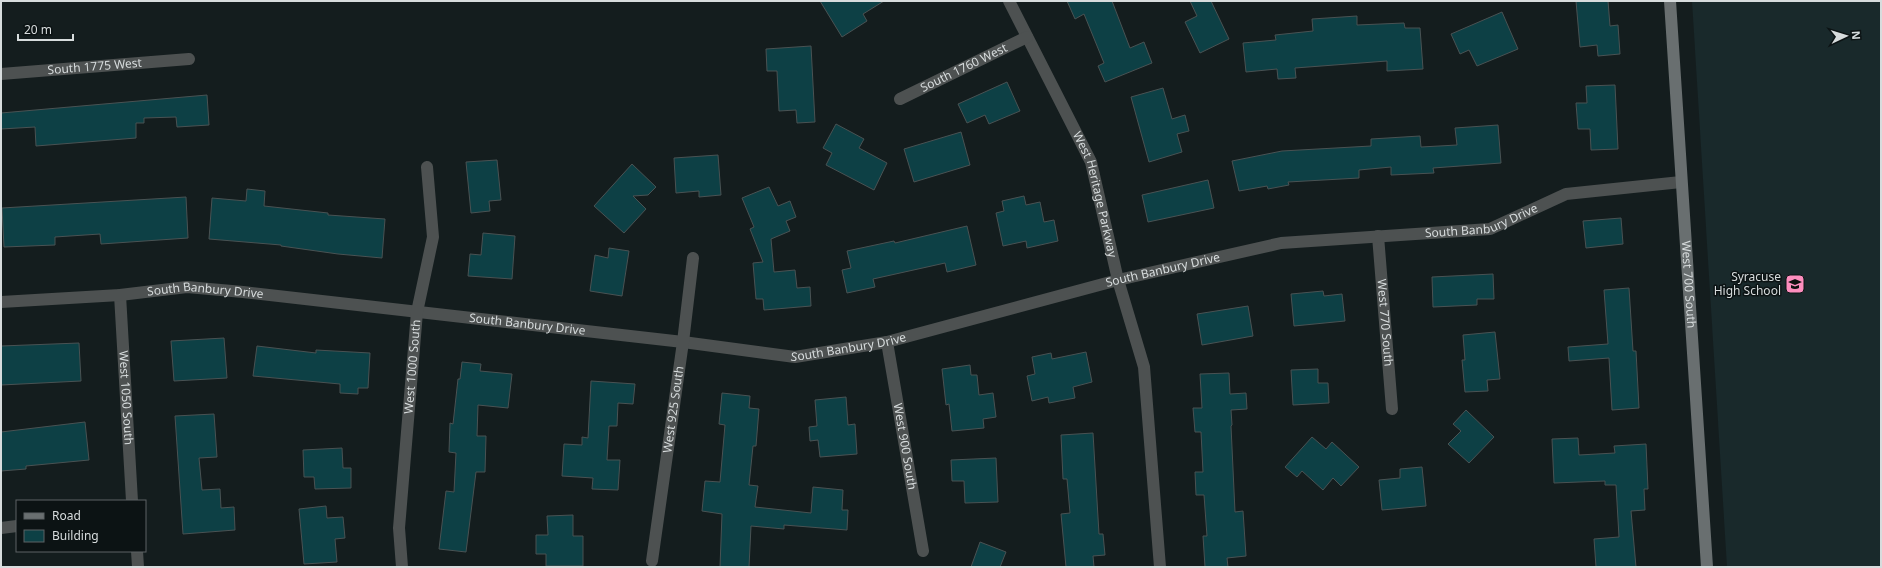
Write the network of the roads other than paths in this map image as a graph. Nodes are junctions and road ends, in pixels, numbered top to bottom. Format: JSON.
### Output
{"nodes":[{"id":1,"x":1009,"y":1,"type":"edge"},
{"id":2,"x":1670,"y":1,"type":"edge"},
{"id":3,"x":1027,"y":37,"type":"junction"},
{"id":4,"x":189,"y":59,"type":"dead end"},
{"id":5,"x":1,"y":74,"type":"edge"},
{"id":6,"x":900,"y":99,"type":"dead end"},
{"id":7,"x":427,"y":167,"type":"dead end"},
{"id":8,"x":1681,"y":182,"type":"junction"},
{"id":9,"x":1378,"y":236,"type":"junction"},
{"id":10,"x":693,"y":258,"type":"dead end"},
{"id":11,"x":1118,"y":280,"type":"junction"},
{"id":12,"x":120,"y":295,"type":"junction"},
{"id":13,"x":1,"y":302,"type":"edge"},
{"id":14,"x":417,"y":312,"type":"junction"},
{"id":15,"x":683,"y":342,"type":"junction"},
{"id":16,"x":887,"y":342,"type":"junction"},
{"id":17,"x":1392,"y":409,"type":"dead end"},
{"id":18,"x":132,"y":500,"type":"edge"},
{"id":19,"x":16,"y":526,"type":"edge"},
{"id":20,"x":1,"y":528,"type":"edge"},
{"id":21,"x":923,"y":551,"type":"dead end"},
{"id":22,"x":137,"y":552,"type":"edge"},
{"id":23,"x":652,"y":561,"type":"dead end"},
{"id":24,"x":138,"y":567,"type":"edge"},
{"id":25,"x":402,"y":567,"type":"edge"},
{"id":26,"x":1160,"y":567,"type":"edge"},
{"id":27,"x":1707,"y":567,"type":"edge"}],
"edges":[{"from":1,"to":3,"type":"street","name":"West Heritage Parkway"},
{"from":2,"to":8,"type":"street","name":"West 700 South"},
{"from":3,"to":6,"type":"street","name":"South 1760 West"},
{"from":3,"to":11,"type":"street","name":"West Heritage Parkway"},
{"from":4,"to":5,"type":"street","name":"South 1775 West"},
{"from":7,"to":14,"type":"street","name":"West 1000 South"},
{"from":8,"to":9,"type":"street","name":"South Banbury Drive"},
{"from":8,"to":27,"type":"street","name":"West 700 South"},
{"from":9,"to":11,"type":"street","name":"South Banbury Drive"},
{"from":9,"to":17,"type":"street","name":"West 770 South"},
{"from":10,"to":15,"type":"street","name":"West 925 South"},
{"from":11,"to":16,"type":"street","name":"South Banbury Drive"},
{"from":11,"to":26,"type":"street","name":"West Heritage Parkway"},
{"from":12,"to":13,"type":"street","name":"South Banbury Drive"},
{"from":12,"to":14,"type":"street","name":"South Banbury Drive"},
{"from":12,"to":18,"type":"street","name":"West 1050 South"},
{"from":14,"to":15,"type":"street","name":"South Banbury Drive"},
{"from":14,"to":25,"type":"street","name":"West 1000 South"},
{"from":15,"to":16,"type":"street","name":"South Banbury Drive"},
{"from":15,"to":23,"type":"street","name":"West 925 South"},
{"from":16,"to":21,"type":"street","name":"West 900 South"},
{"from":19,"to":20,"type":"street"},
{"from":22,"to":24,"type":"street"}]}
